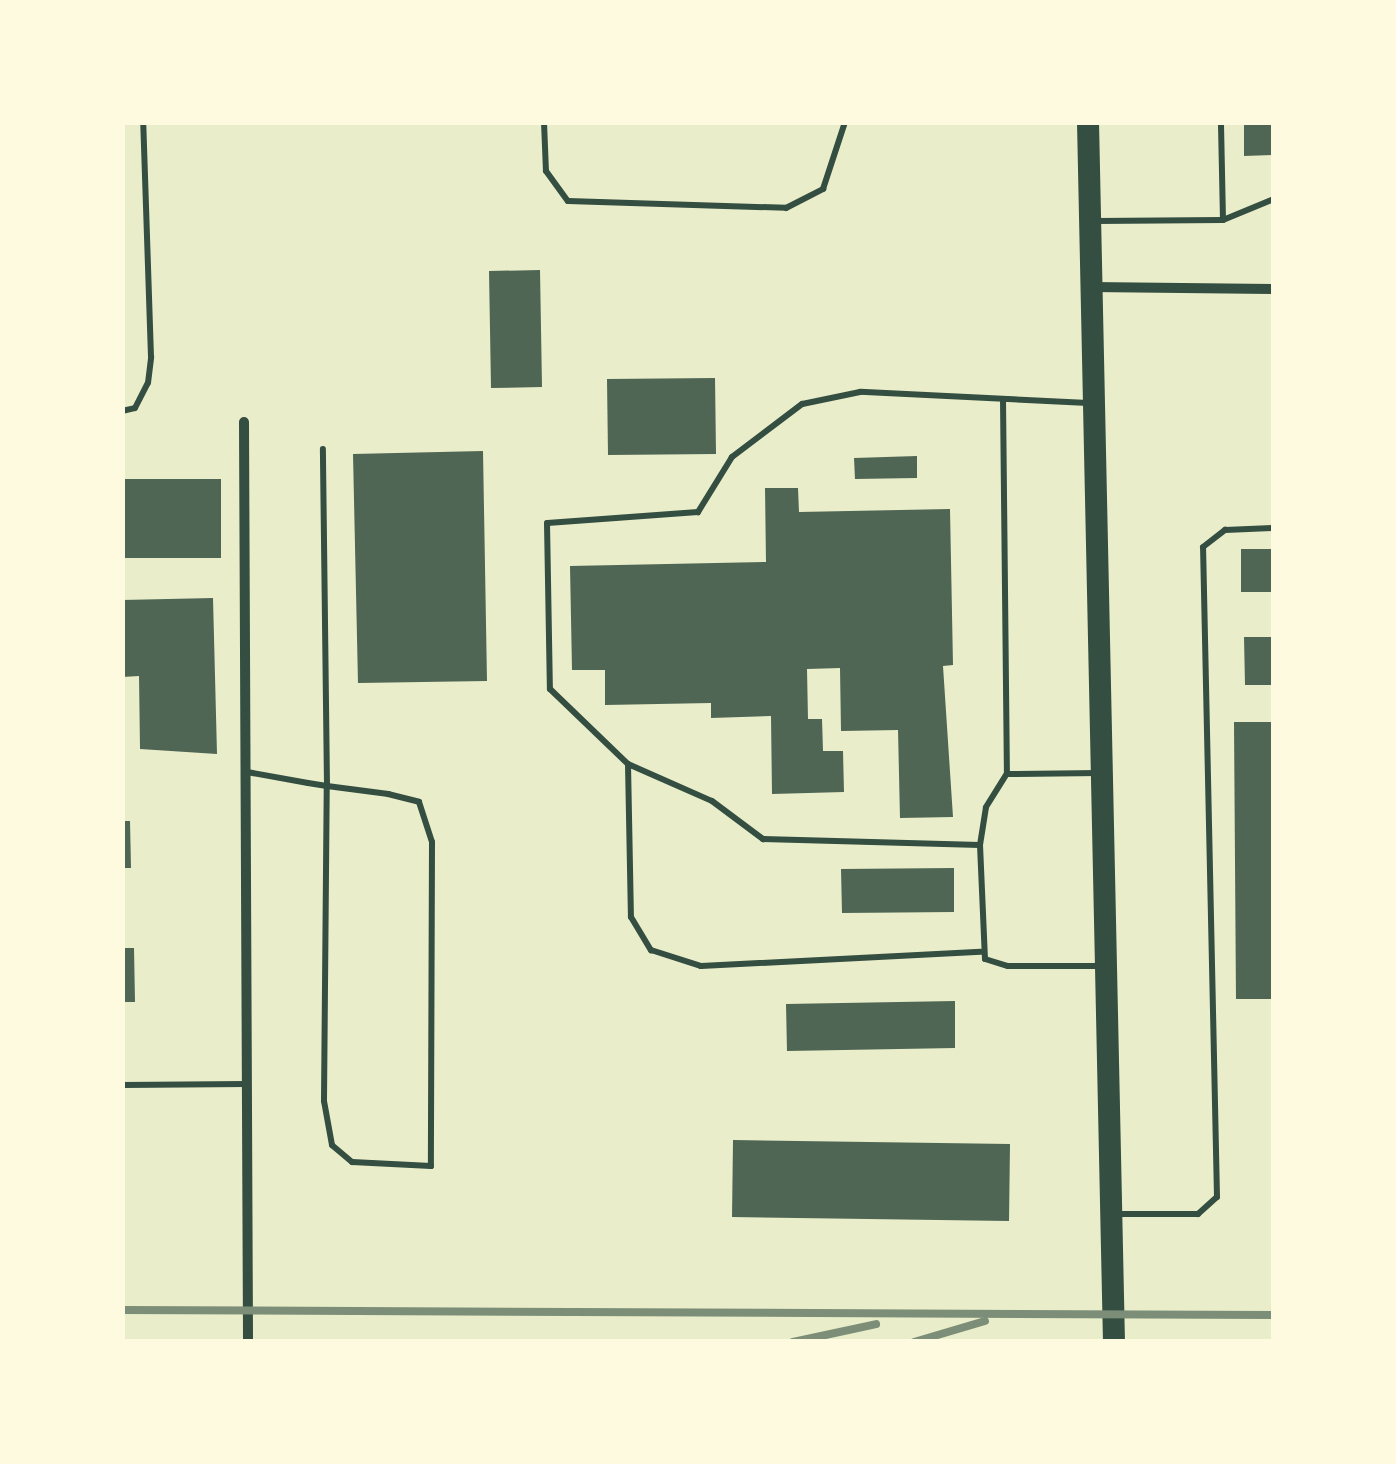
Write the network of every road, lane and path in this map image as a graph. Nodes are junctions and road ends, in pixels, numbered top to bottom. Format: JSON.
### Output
{"nodes":[{"id":1,"x":143,"y":122,"type":"edge"},
{"id":2,"x":544,"y":122,"type":"edge"},
{"id":3,"x":845,"y":122,"type":"edge"},
{"id":4,"x":1088,"y":122,"type":"edge"},
{"id":5,"x":1221,"y":122,"type":"edge"},
{"id":6,"x":1274,"y":199,"type":"edge"},
{"id":7,"x":1223,"y":220,"type":"junction"},
{"id":8,"x":1090,"y":222,"type":"junction"},
{"id":9,"x":1092,"y":287,"type":"junction"},
{"id":10,"x":1274,"y":288,"type":"edge"},
{"id":11,"x":1004,"y":399,"type":"junction"},
{"id":12,"x":1094,"y":403,"type":"junction"},
{"id":13,"x":122,"y":411,"type":"edge"},
{"id":14,"x":244,"y":422,"type":"dead end"},
{"id":15,"x":323,"y":448,"type":"dead end"},
{"id":16,"x":1274,"y":528,"type":"edge"},
{"id":17,"x":628,"y":764,"type":"junction"},
{"id":18,"x":246,"y":772,"type":"junction"},
{"id":19,"x":1102,"y":773,"type":"junction"},
{"id":20,"x":1007,"y":774,"type":"junction"},
{"id":21,"x":327,"y":786,"type":"junction"},
{"id":22,"x":980,"y":845,"type":"junction"},
{"id":23,"x":981,"y":952,"type":"junction"},
{"id":24,"x":1106,"y":966,"type":"junction"},
{"id":25,"x":248,"y":1084,"type":"junction"},
{"id":26,"x":122,"y":1085,"type":"edge"},
{"id":27,"x":1111,"y":1214,"type":"junction"},
{"id":28,"x":248,"y":1342,"type":"edge"},
{"id":29,"x":1114,"y":1342,"type":"edge"}],
"edges":[{"from":1,"to":13,"type":"lane"},
{"from":2,"to":3,"type":"lane"},
{"from":4,"to":8,"type":"main road"},
{"from":5,"to":7,"type":"lane"},
{"from":6,"to":7,"type":"lane"},
{"from":7,"to":8,"type":"lane"},
{"from":8,"to":9,"type":"main road"},
{"from":9,"to":10,"type":"street"},
{"from":9,"to":12,"type":"main road"},
{"from":11,"to":12,"type":"lane"},
{"from":11,"to":17,"type":"lane"},
{"from":11,"to":20,"type":"lane"},
{"from":12,"to":19,"type":"main road"},
{"from":14,"to":18,"type":"street"},
{"from":15,"to":21,"type":"lane"},
{"from":16,"to":27,"type":"lane"},
{"from":17,"to":22,"type":"lane"},
{"from":17,"to":23,"type":"lane"},
{"from":18,"to":21,"type":"lane"},
{"from":18,"to":25,"type":"street"},
{"from":19,"to":20,"type":"lane"},
{"from":19,"to":24,"type":"main road"},
{"from":20,"to":22,"type":"lane"},
{"from":21,"to":21,"type":"lane"},
{"from":22,"to":23,"type":"lane"},
{"from":23,"to":24,"type":"lane"},
{"from":24,"to":27,"type":"main road"},
{"from":25,"to":26,"type":"lane"},
{"from":25,"to":28,"type":"street"},
{"from":27,"to":29,"type":"main road"}]}
